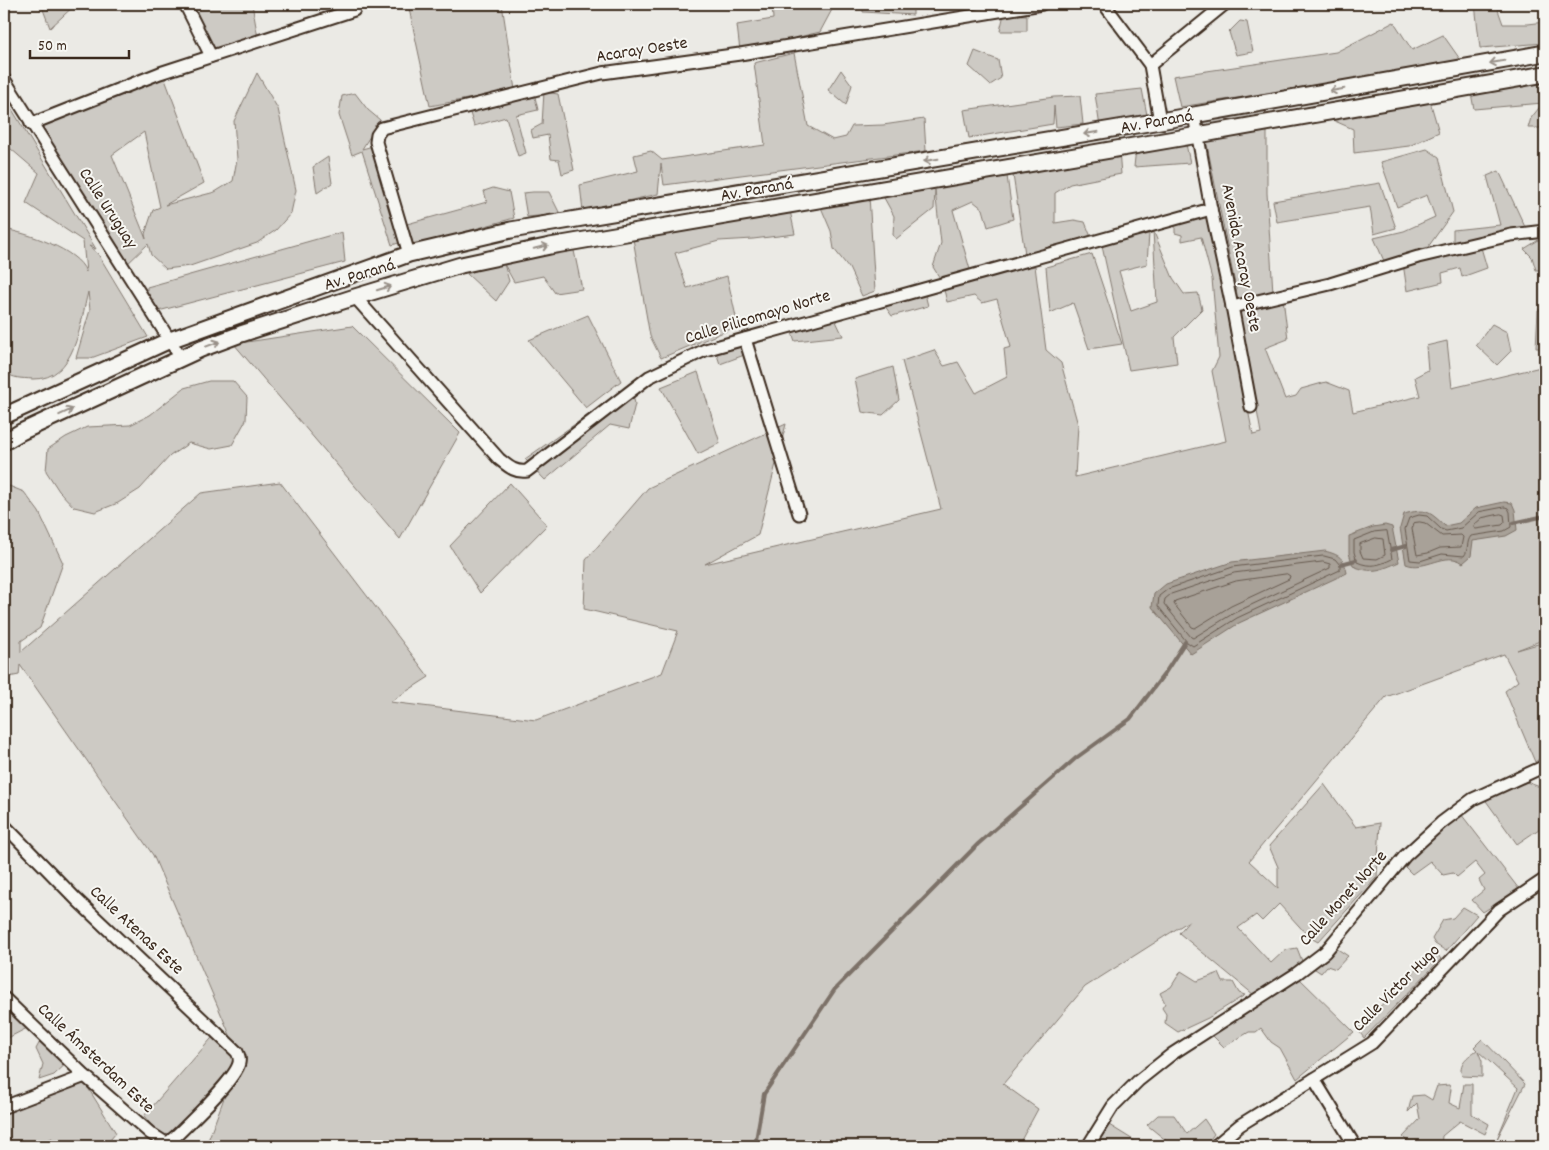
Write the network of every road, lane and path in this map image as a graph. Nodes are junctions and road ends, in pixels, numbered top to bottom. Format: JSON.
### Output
{"nodes":[{"id":1,"x":185,"y":4,"type":"edge"},
{"id":2,"x":971,"y":4,"type":"edge"},
{"id":3,"x":1042,"y":4,"type":"edge"},
{"id":4,"x":1104,"y":4,"type":"edge"},
{"id":5,"x":1225,"y":4,"type":"edge"},
{"id":6,"x":354,"y":10,"type":"dead end"},
{"id":7,"x":968,"y":16,"type":"junction"},
{"id":8,"x":1545,"y":54,"type":"edge"},
{"id":9,"x":211,"y":56,"type":"junction"},
{"id":10,"x":1150,"y":65,"type":"junction"},
{"id":11,"x":1545,"y":74,"type":"edge"},
{"id":12,"x":4,"y":79,"type":"edge"},
{"id":13,"x":1194,"y":115,"type":"junction"},
{"id":14,"x":1160,"y":121,"type":"junction"},
{"id":15,"x":31,"y":124,"type":"junction"},
{"id":16,"x":1198,"y":135,"type":"junction"},
{"id":17,"x":1211,"y":209,"type":"junction"},
{"id":18,"x":609,"y":214,"type":"junction"},
{"id":19,"x":1545,"y":231,"type":"edge"},
{"id":20,"x":614,"y":235,"type":"junction"},
{"id":21,"x":409,"y":254,"type":"junction"},
{"id":22,"x":354,"y":297,"type":"junction"},
{"id":23,"x":1232,"y":307,"type":"junction"},
{"id":24,"x":745,"y":339,"type":"junction"},
{"id":25,"x":170,"y":340,"type":"junction"},
{"id":26,"x":181,"y":358,"type":"junction"},
{"id":27,"x":1251,"y":407,"type":"dead end"},
{"id":28,"x":4,"y":416,"type":"edge"},
{"id":29,"x":4,"y":442,"type":"edge"},
{"id":30,"x":799,"y":514,"type":"dead end"},
{"id":31,"x":1545,"y":766,"type":"edge"},
{"id":32,"x":4,"y":825,"type":"edge"},
{"id":33,"x":1545,"y":879,"type":"edge"},
{"id":34,"x":4,"y":998,"type":"edge"},
{"id":35,"x":85,"y":1076,"type":"junction"},
{"id":36,"x":1314,"y":1079,"type":"junction"},
{"id":37,"x":4,"y":1107,"type":"edge"},
{"id":38,"x":165,"y":1142,"type":"joint"},
{"id":39,"x":1088,"y":1146,"type":"edge"},
{"id":40,"x":1215,"y":1146,"type":"edge"},
{"id":41,"x":1355,"y":1146,"type":"edge"}],
"edges":[{"from":1,"to":9,"type":"street"},
{"from":2,"to":7,"type":"street"},
{"from":3,"to":7,"type":"street","name":"Acaray Oeste"},
{"from":4,"to":10,"type":"street"},
{"from":5,"to":10,"type":"street"},
{"from":6,"to":9,"type":"street"},
{"from":7,"to":21,"type":"street","name":"Acaray Oeste"},
{"from":8,"to":13,"type":"street","name":"Av. Paraná","one_way":true},
{"from":9,"to":15,"type":"street"},
{"from":10,"to":14,"type":"street"},
{"from":11,"to":16,"type":"street","name":"Av. Paraná"},
{"from":12,"to":15,"type":"street","name":"Calle Uruguay"},
{"from":13,"to":14,"type":"street","name":"Av. Paraná"},
{"from":13,"to":16,"type":"street","name":"Avenida Acaray Oeste"},
{"from":14,"to":18,"type":"street","name":"Av. Paraná","one_way":true},
{"from":15,"to":25,"type":"street","name":"Calle Uruguay"},
{"from":16,"to":17,"type":"street","name":"Avenida Acaray Oeste"},
{"from":16,"to":20,"type":"street","name":"Av. Paraná"},
{"from":17,"to":23,"type":"street","name":"Avenida Acaray Oeste"},
{"from":17,"to":24,"type":"street","name":"Calle Pilicomayo Norte"},
{"from":18,"to":20,"type":"street"},
{"from":18,"to":21,"type":"street","name":"Av. Paraná"},
{"from":19,"to":23,"type":"street"},
{"from":22,"to":20,"type":"street","name":"Av. Paraná","one_way":true},
{"from":21,"to":25,"type":"street","name":"Av. Paraná"},
{"from":22,"to":24,"type":"street","name":"Calle Pilicomayo Norte"},
{"from":26,"to":22,"type":"street","name":"Av. Paraná","one_way":true},
{"from":23,"to":27,"type":"street","name":"Avenida Acaray Oeste"},
{"from":24,"to":30,"type":"street"},
{"from":25,"to":26,"type":"street","name":"Calle Uruguay"},
{"from":25,"to":28,"type":"street","name":"Av. Paraná"},
{"from":29,"to":26,"type":"street","name":"Av. Paraná","one_way":true},
{"from":31,"to":39,"type":"street","name":"Calle Monet Norte"},
{"from":32,"to":38,"type":"street","name":"Calle Atenas Este"},
{"from":33,"to":36,"type":"street","name":"Calle Victor Hugo"},
{"from":34,"to":35,"type":"street","name":"Calle Ámsterdam Este"},
{"from":35,"to":37,"type":"street"},
{"from":35,"to":38,"type":"street","name":"Calle Ámsterdam Este"},
{"from":36,"to":40,"type":"street","name":"Calle Victor Hugo"},
{"from":36,"to":41,"type":"street"}]}
